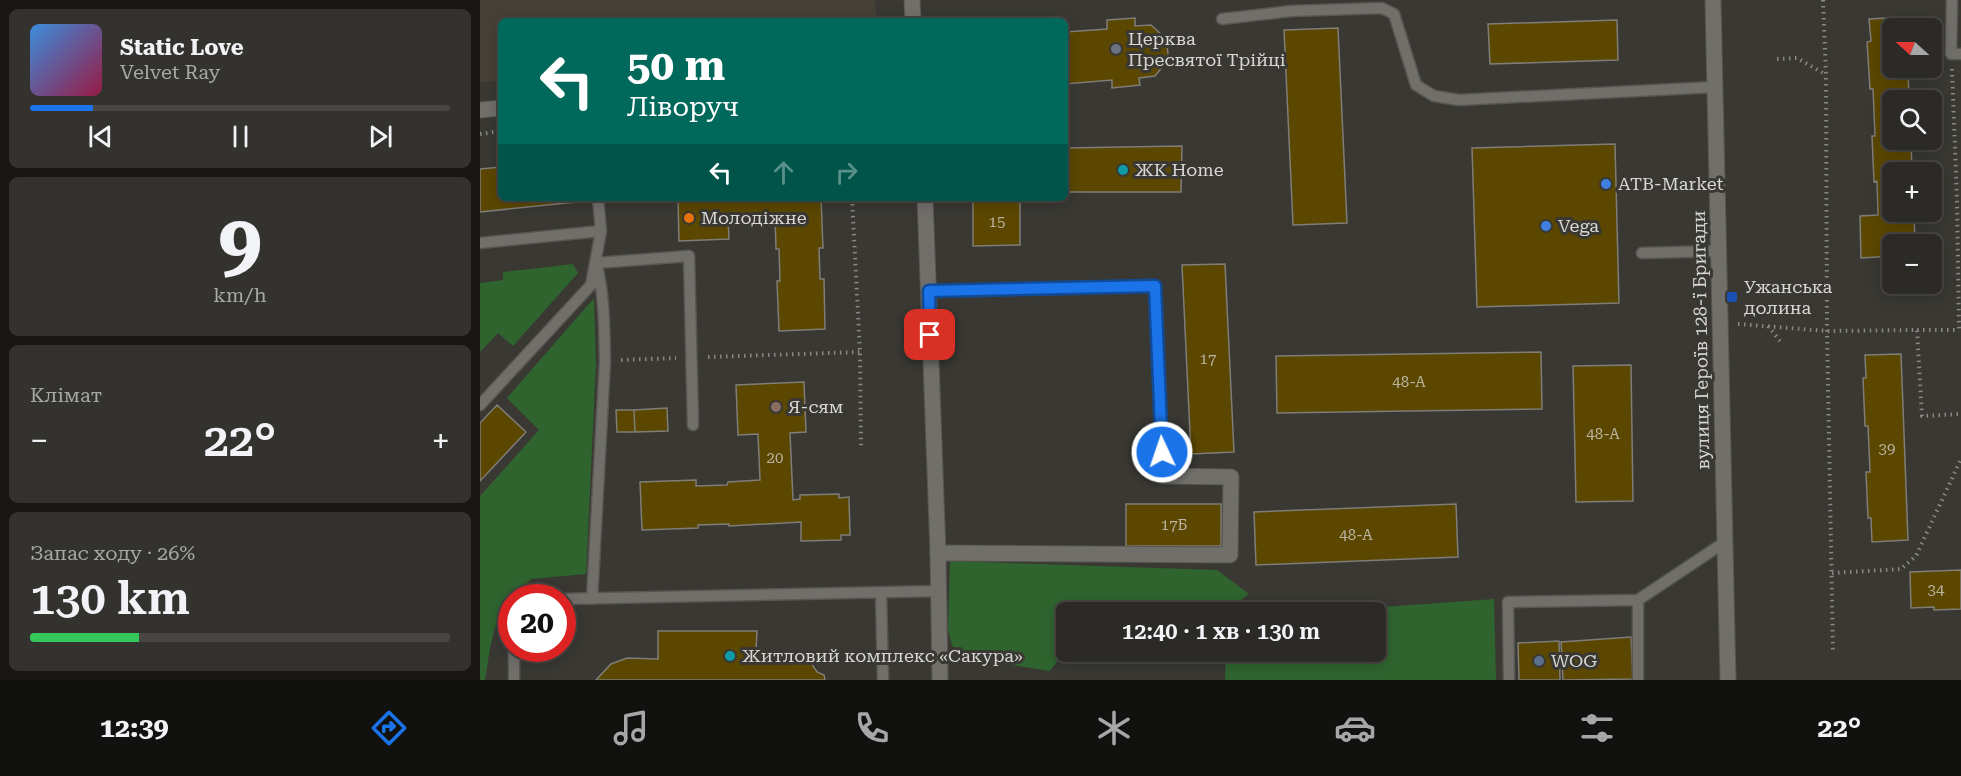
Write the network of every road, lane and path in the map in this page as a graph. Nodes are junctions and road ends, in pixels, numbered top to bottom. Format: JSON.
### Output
{"nodes":[{"id":1,"x":912,"y":0,"type":"edge"},
{"id":2,"x":1713,"y":0,"type":"edge"},
{"id":3,"x":1822,"y":0,"type":"edge"},
{"id":4,"x":1952,"y":0,"type":"edge"},
{"id":5,"x":913,"y":18,"type":"edge"},
{"id":6,"x":1222,"y":19,"type":"dead end"},
{"id":7,"x":1956,"y":54,"type":"edge"},
{"id":8,"x":1777,"y":59,"type":"dead end"},
{"id":9,"x":1826,"y":75,"type":"junction"},
{"id":10,"x":1714,"y":87,"type":"junction"},
{"id":11,"x":498,"y":108,"type":"edge"},
{"id":12,"x":480,"y":110,"type":"edge"},
{"id":13,"x":498,"y":131,"type":"edge"},
{"id":14,"x":480,"y":134,"type":"edge"},
{"id":15,"x":1959,"y":200,"type":"edge"},
{"id":16,"x":598,"y":201,"type":"edge"},
{"id":17,"x":852,"y":201,"type":"edge"},
{"id":18,"x":925,"y":201,"type":"edge"},
{"id":19,"x":601,"y":231,"type":"junction"},
{"id":20,"x":480,"y":243,"type":"edge"},
{"id":21,"x":1718,"y":251,"type":"junction"},
{"id":22,"x":1642,"y":253,"type":"dead end"},
{"id":23,"x":596,"y":263,"type":"junction"},
{"id":24,"x":929,"y":291,"type":"junction"},
{"id":25,"x":1720,"y":323,"type":"junction"},
{"id":26,"x":1768,"y":326,"type":"junction"},
{"id":27,"x":1960,"y":329,"type":"edge"},
{"id":28,"x":1917,"y":330,"type":"junction"},
{"id":29,"x":1827,"y":331,"type":"junction"},
{"id":30,"x":1780,"y":341,"type":"dead end"},
{"id":31,"x":860,"y":352,"type":"junction"},
{"id":32,"x":692,"y":358,"type":"junction"},
{"id":33,"x":605,"y":361,"type":"junction"},
{"id":34,"x":480,"y":405,"type":"edge"},
{"id":35,"x":1961,"y":414,"type":"edge"},
{"id":36,"x":693,"y":425,"type":"dead end"},
{"id":37,"x":861,"y":446,"type":"dead end"},
{"id":38,"x":1961,"y":459,"type":"edge"},
{"id":39,"x":1163,"y":476,"type":"joint"},
{"id":40,"x":1725,"y":542,"type":"junction"},
{"id":41,"x":938,"y":553,"type":"junction"},
{"id":42,"x":1833,"y":573,"type":"junction"},
{"id":43,"x":939,"y":591,"type":"junction"},
{"id":44,"x":881,"y":593,"type":"junction"},
{"id":45,"x":592,"y":598,"type":"junction"},
{"id":46,"x":576,"y":599,"type":"edge"},
{"id":47,"x":1638,"y":600,"type":"junction"},
{"id":48,"x":1833,"y":652,"type":"dead end"},
{"id":49,"x":514,"y":662,"type":"edge"},
{"id":50,"x":514,"y":680,"type":"edge"},
{"id":51,"x":883,"y":680,"type":"edge"},
{"id":52,"x":940,"y":680,"type":"edge"},
{"id":53,"x":1509,"y":680,"type":"edge"},
{"id":54,"x":1638,"y":680,"type":"edge"},
{"id":55,"x":1728,"y":680,"type":"edge"}],
"edges":[{"from":1,"to":5,"type":"street"},
{"from":2,"to":10,"type":"street","name":"вулиця Героїв 128-ї Бригади"},
{"from":3,"to":9,"type":"path"},
{"from":4,"to":7,"type":"lane"},
{"from":6,"to":10,"type":"lane"},
{"from":7,"to":15,"type":"path"},
{"from":8,"to":9,"type":"path"},
{"from":9,"to":29,"type":"path"},
{"from":10,"to":21,"type":"street","name":"вулиця Героїв 128-ї Бригади"},
{"from":11,"to":12,"type":"street"},
{"from":13,"to":14,"type":"path"},
{"from":15,"to":27,"type":"path"},
{"from":16,"to":19,"type":"lane"},
{"from":17,"to":31,"type":"path"},
{"from":18,"to":24,"type":"street"},
{"from":19,"to":20,"type":"lane"},
{"from":19,"to":23,"type":"lane"},
{"from":21,"to":22,"type":"lane"},
{"from":21,"to":25,"type":"street","name":"вулиця Героїв 128-ї Бригади"},
{"from":23,"to":32,"type":"lane"},
{"from":23,"to":33,"type":"lane"},
{"from":23,"to":34,"type":"lane"},
{"from":24,"to":39,"type":"lane"},
{"from":24,"to":41,"type":"street"},
{"from":25,"to":26,"type":"path"},
{"from":25,"to":40,"type":"street","name":"вулиця Героїв 128-ї Бригади"},
{"from":26,"to":29,"type":"path"},
{"from":26,"to":30,"type":"path"},
{"from":27,"to":28,"type":"path"},
{"from":28,"to":29,"type":"path"},
{"from":28,"to":35,"type":"path"},
{"from":29,"to":42,"type":"path"},
{"from":31,"to":32,"type":"path"},
{"from":31,"to":37,"type":"path"},
{"from":32,"to":33,"type":"path"},
{"from":32,"to":36,"type":"lane"},
{"from":33,"to":45,"type":"lane"},
{"from":38,"to":42,"type":"path"},
{"from":39,"to":41,"type":"street"},
{"from":40,"to":47,"type":"lane"},
{"from":40,"to":55,"type":"street","name":"вулиця Героїв 128-ї Бригади"},
{"from":41,"to":43,"type":"street"},
{"from":42,"to":48,"type":"path"},
{"from":43,"to":44,"type":"lane"},
{"from":43,"to":52,"type":"street"},
{"from":44,"to":45,"type":"lane"},
{"from":44,"to":51,"type":"lane"},
{"from":45,"to":46,"type":"lane"},
{"from":47,"to":53,"type":"lane"},
{"from":47,"to":54,"type":"lane"},
{"from":49,"to":50,"type":"lane"}]}
